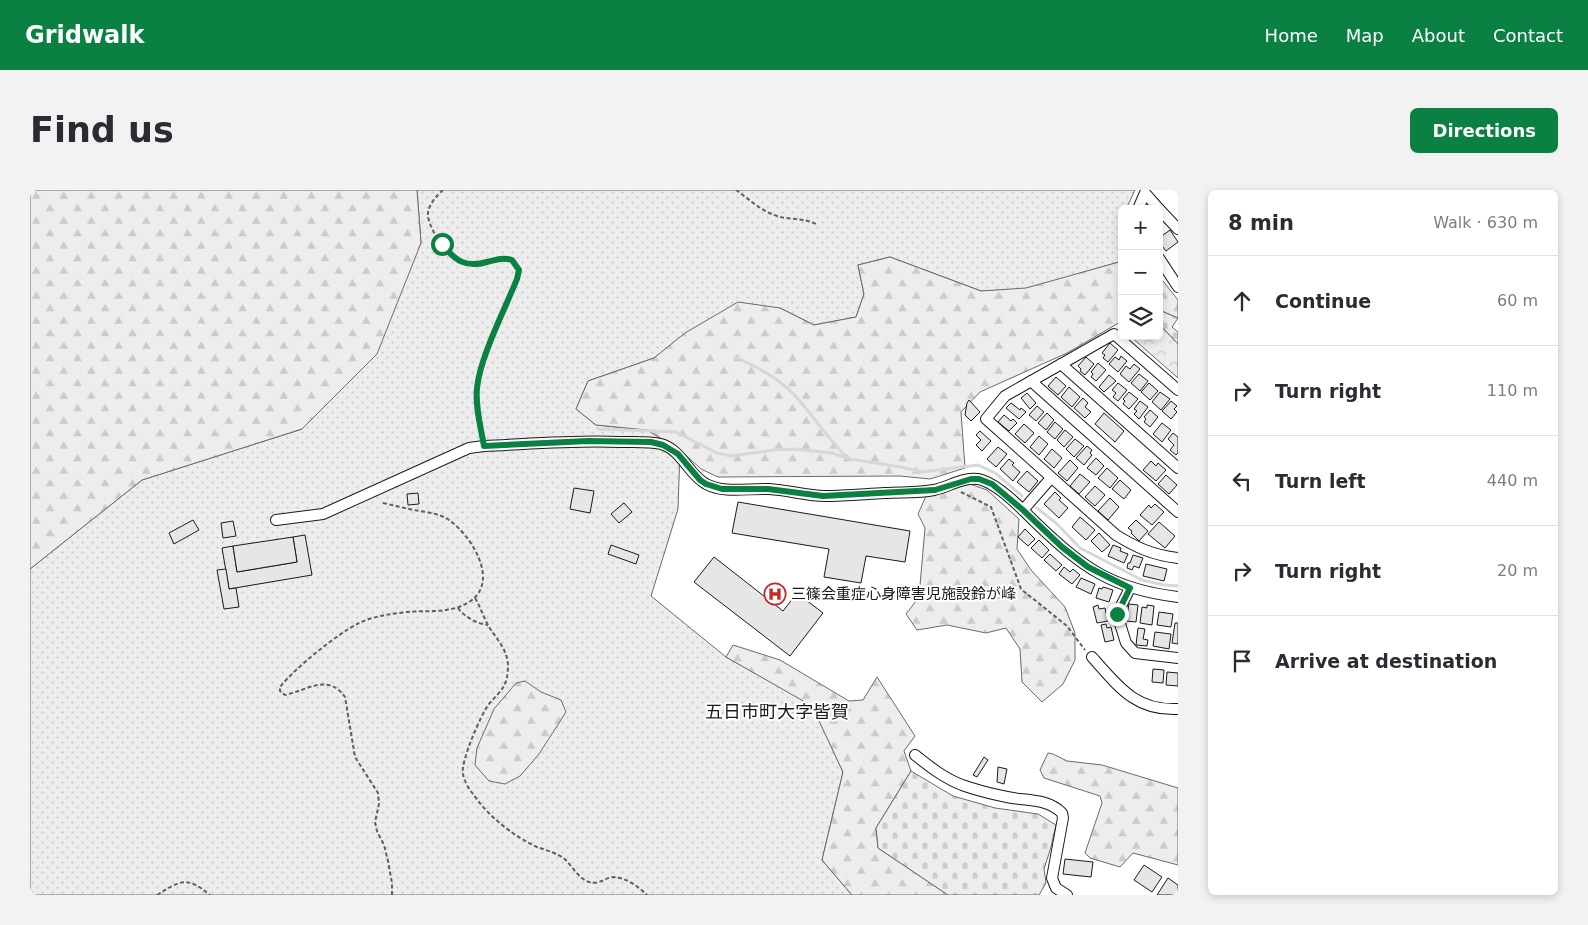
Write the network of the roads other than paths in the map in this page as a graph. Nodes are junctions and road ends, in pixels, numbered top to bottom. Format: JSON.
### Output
{"nodes":[{"id":1,"x":1140,"y":205,"type":"edge"},
{"id":2,"x":1156,"y":205,"type":"edge"},
{"id":3,"x":1163,"y":213,"type":"edge"},
{"id":4,"x":1178,"y":230,"type":"edge"},
{"id":5,"x":1163,"y":264,"type":"edge"},
{"id":6,"x":1178,"y":287,"type":"edge"},
{"id":7,"x":1061,"y":364,"type":"junction"},
{"id":8,"x":1031,"y":381,"type":"junction"},
{"id":9,"x":1178,"y":390,"type":"edge"},
{"id":10,"x":1178,"y":468,"type":"edge"},
{"id":11,"x":1051,"y":478,"type":"junction"},
{"id":12,"x":1023,"y":510,"type":"junction"},
{"id":13,"x":1178,"y":512,"type":"edge"},
{"id":14,"x":276,"y":520,"type":"dead end"},
{"id":15,"x":1178,"y":558,"type":"edge"},
{"id":16,"x":1130,"y":588,"type":"junction"},
{"id":17,"x":1178,"y":597,"type":"edge"},
{"id":18,"x":1092,"y":657,"type":"road end"},
{"id":19,"x":1178,"y":658,"type":"edge"},
{"id":20,"x":1178,"y":709,"type":"edge"},
{"id":21,"x":915,"y":756,"type":"dead end"},
{"id":22,"x":1067,"y":895,"type":"edge"}],
"edges":[{"from":1,"to":2,"type":"street"},
{"from":3,"to":4,"type":"street"},
{"from":5,"to":6,"type":"street"},
{"from":7,"to":8,"type":"street"},
{"from":7,"to":9,"type":"street"},
{"from":7,"to":10,"type":"street"},
{"from":8,"to":11,"type":"street"},
{"from":8,"to":13,"type":"street"},
{"from":11,"to":12,"type":"street"},
{"from":11,"to":15,"type":"street"},
{"from":12,"to":14,"type":"street"},
{"from":12,"to":16,"type":"street"},
{"from":16,"to":17,"type":"street"},
{"from":16,"to":19,"type":"street"},
{"from":18,"to":20,"type":"street"},
{"from":21,"to":22,"type":"street"}]}
